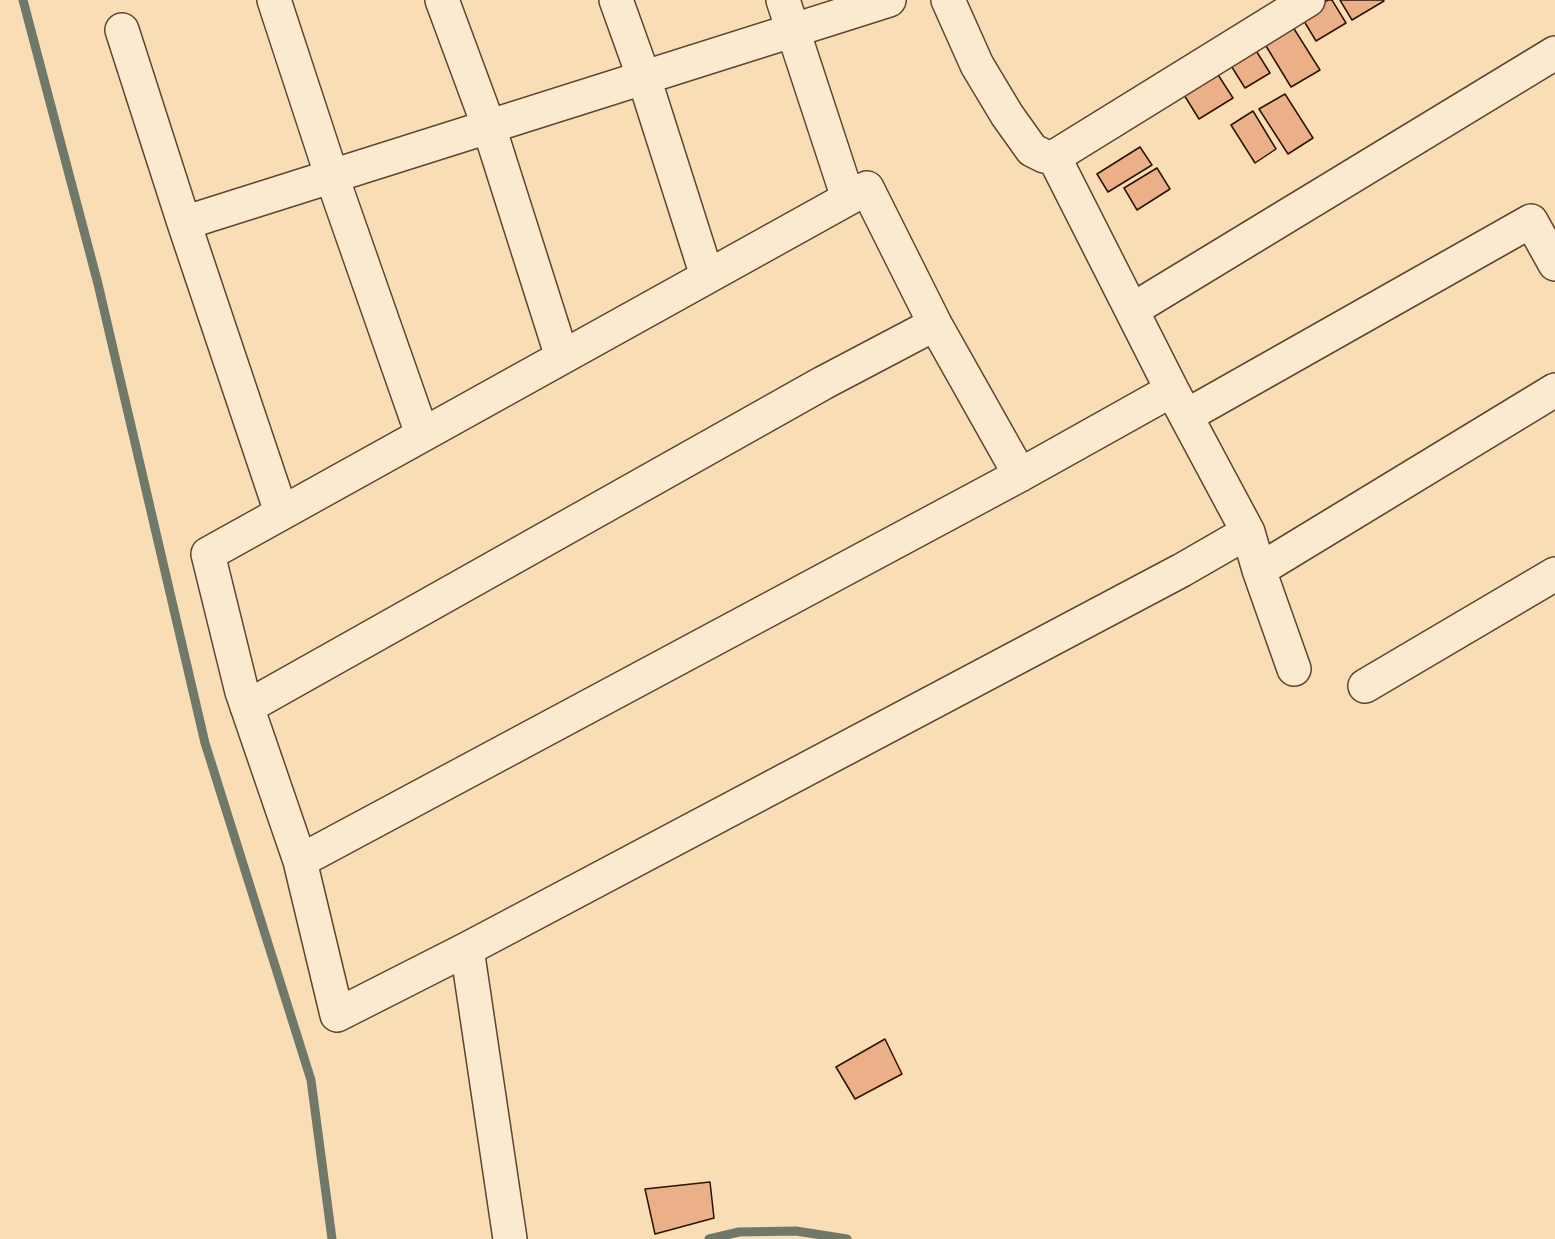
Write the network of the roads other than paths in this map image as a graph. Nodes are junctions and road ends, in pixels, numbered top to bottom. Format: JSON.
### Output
{"nodes":[{"id":1,"x":274,"y":0,"type":"edge"},
{"id":2,"x":441,"y":0,"type":"edge"},
{"id":3,"x":616,"y":0,"type":"edge"},
{"id":4,"x":783,"y":0,"type":"edge"},
{"id":5,"x":889,"y":0,"type":"edge"},
{"id":6,"x":948,"y":0,"type":"edge"},
{"id":7,"x":1308,"y":0,"type":"edge"},
{"id":8,"x":123,"y":30,"type":"dead end"},
{"id":9,"x":794,"y":30,"type":"junction"},
{"id":10,"x":1555,"y":53,"type":"edge"},
{"id":11,"x":644,"y":78,"type":"junction"},
{"id":12,"x":489,"y":127,"type":"junction"},
{"id":13,"x":1054,"y":157,"type":"junction"},
{"id":14,"x":332,"y":177,"type":"junction"},
{"id":15,"x":848,"y":198,"type":"junction"},
{"id":16,"x":184,"y":223,"type":"junction"},
{"id":17,"x":1555,"y":264,"type":"edge"},
{"id":18,"x":707,"y":276,"type":"junction"},
{"id":19,"x":1132,"y":310,"type":"junction"},
{"id":20,"x":934,"y":324,"type":"junction"},
{"id":21,"x":562,"y":357,"type":"junction"},
{"id":22,"x":1555,"y":390,"type":"edge"},
{"id":23,"x":1179,"y":403,"type":"junction"},
{"id":24,"x":422,"y":434,"type":"junction"},
{"id":25,"x":1020,"y":475,"type":"junction"},
{"id":26,"x":281,"y":512,"type":"junction"},
{"id":27,"x":1248,"y":532,"type":"junction"},
{"id":28,"x":1259,"y":570,"type":"junction"},
{"id":29,"x":1555,"y":574,"type":"edge"},
{"id":30,"x":1294,"y":669,"type":"dead end"},
{"id":31,"x":1365,"y":686,"type":"dead end"},
{"id":32,"x":247,"y":707,"type":"junction"},
{"id":33,"x":300,"y":861,"type":"junction"},
{"id":34,"x":467,"y":949,"type":"junction"},
{"id":35,"x":510,"y":1239,"type":"edge"}],
"edges":[{"from":1,"to":14,"type":"street"},
{"from":2,"to":12,"type":"street"},
{"from":3,"to":11,"type":"street"},
{"from":4,"to":9,"type":"street"},
{"from":5,"to":9,"type":"street"},
{"from":6,"to":13,"type":"street"},
{"from":7,"to":13,"type":"street"},
{"from":8,"to":16,"type":"street"},
{"from":9,"to":11,"type":"street"},
{"from":9,"to":15,"type":"street"},
{"from":10,"to":19,"type":"street"},
{"from":11,"to":12,"type":"street"},
{"from":11,"to":18,"type":"street"},
{"from":12,"to":14,"type":"street"},
{"from":12,"to":21,"type":"street"},
{"from":13,"to":19,"type":"street"},
{"from":14,"to":16,"type":"street"},
{"from":14,"to":24,"type":"street"},
{"from":15,"to":18,"type":"street"},
{"from":15,"to":20,"type":"street"},
{"from":16,"to":26,"type":"street"},
{"from":17,"to":23,"type":"street"},
{"from":18,"to":21,"type":"street"},
{"from":19,"to":23,"type":"street"},
{"from":20,"to":25,"type":"street"},
{"from":20,"to":32,"type":"street"},
{"from":21,"to":24,"type":"street"},
{"from":22,"to":28,"type":"street"},
{"from":23,"to":25,"type":"street"},
{"from":23,"to":27,"type":"street"},
{"from":24,"to":26,"type":"street"},
{"from":25,"to":33,"type":"street"},
{"from":26,"to":32,"type":"street"},
{"from":27,"to":28,"type":"street"},
{"from":27,"to":34,"type":"street"},
{"from":28,"to":30,"type":"street"},
{"from":29,"to":31,"type":"street"},
{"from":32,"to":33,"type":"street"},
{"from":33,"to":34,"type":"street"},
{"from":34,"to":35,"type":"street"}]}
